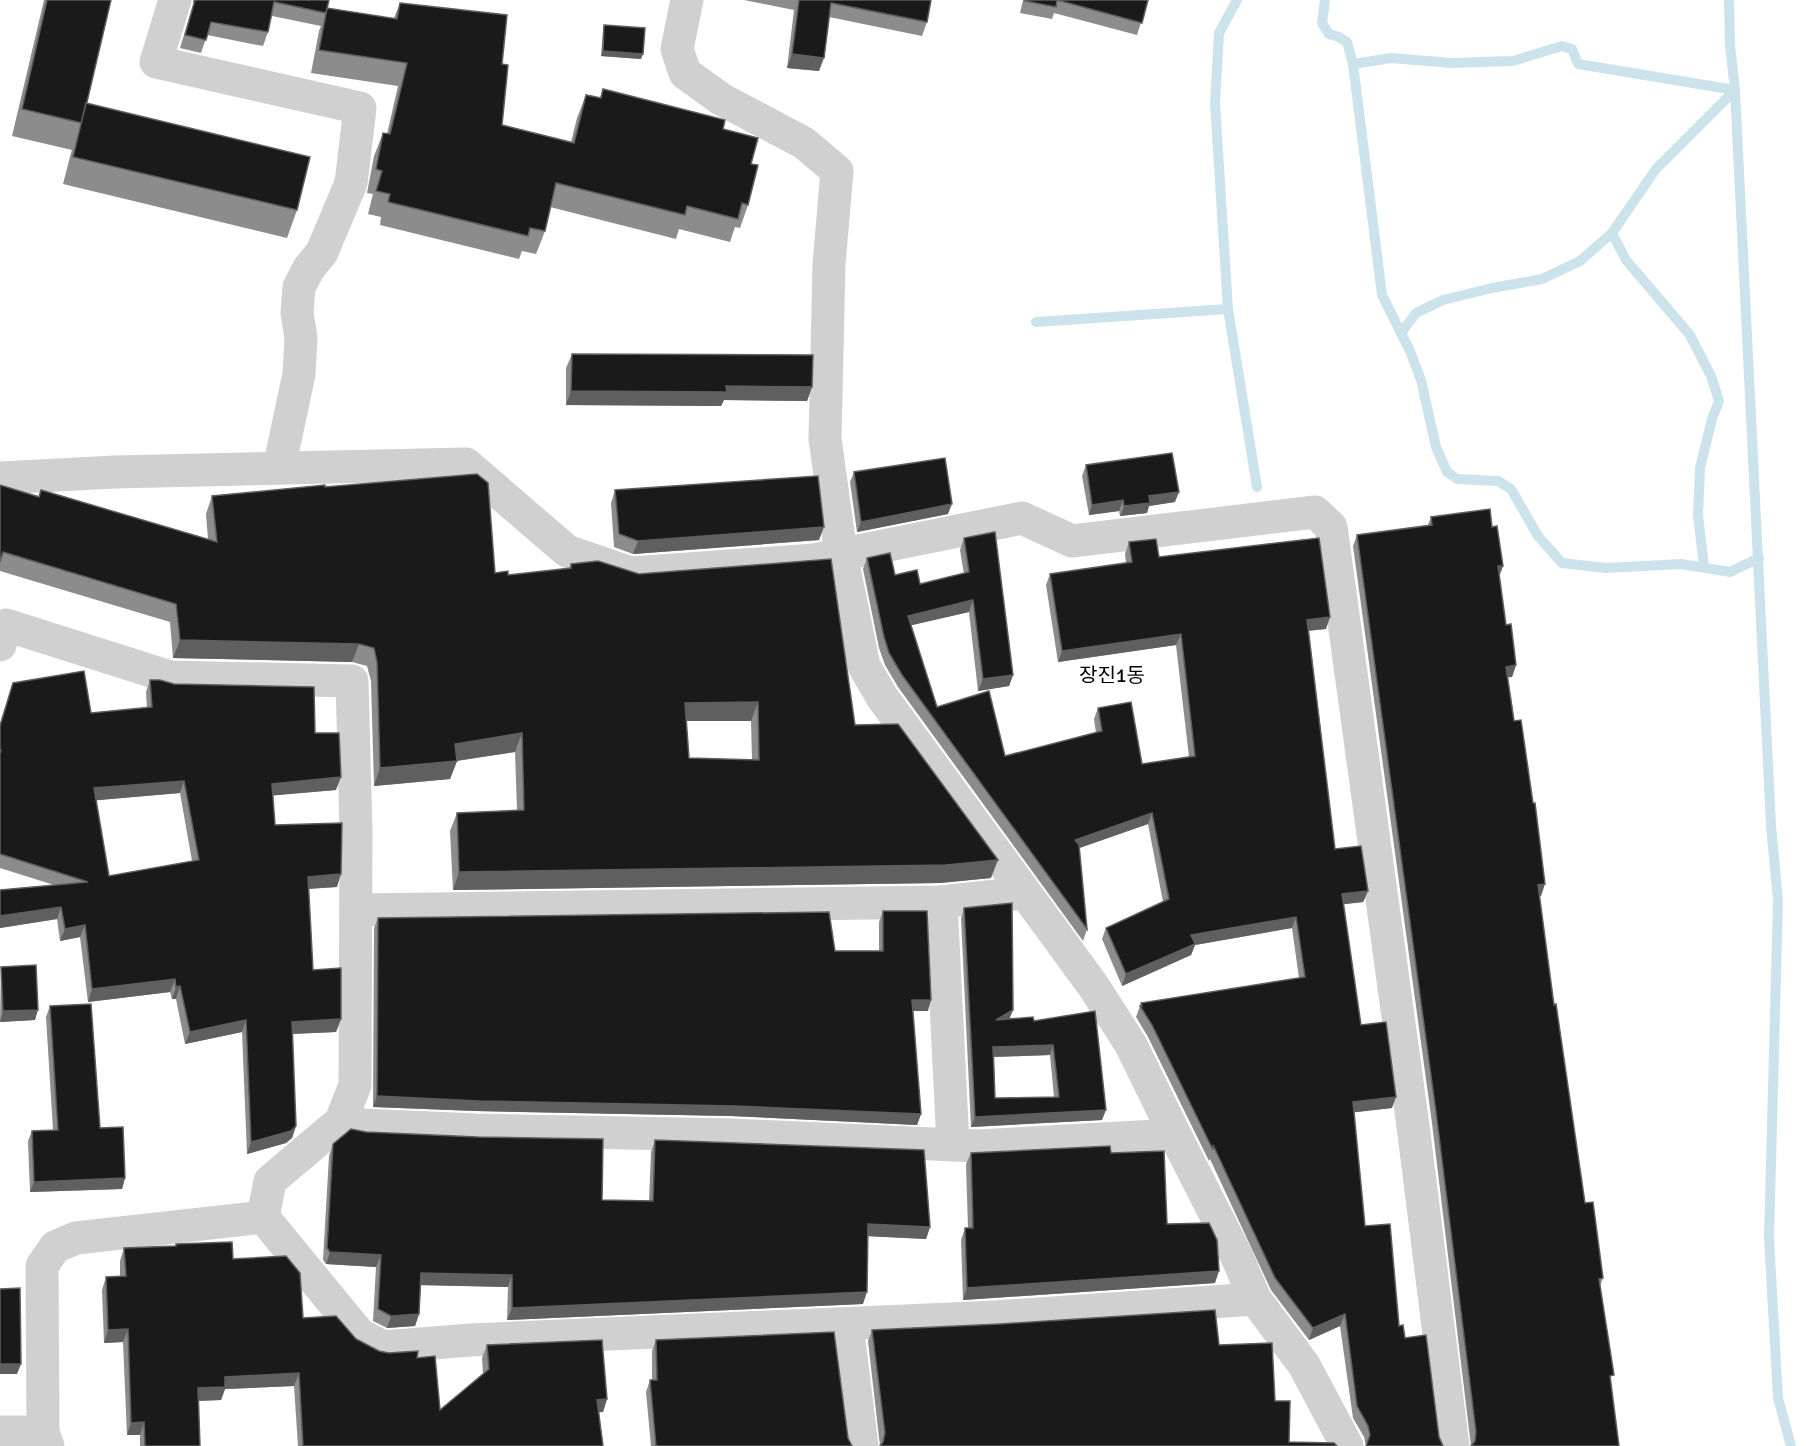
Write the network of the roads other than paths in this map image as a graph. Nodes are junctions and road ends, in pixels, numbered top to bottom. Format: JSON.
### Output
{"nodes":[{"id":1,"x":175,"y":0,"type":"edge"},
{"id":2,"x":687,"y":0,"type":"edge"},
{"id":3,"x":279,"y":468,"type":"junction"},
{"id":4,"x":0,"y":478,"type":"edge"},
{"id":5,"x":841,"y":554,"type":"junction"},
{"id":6,"x":2,"y":631,"type":"edge"},
{"id":7,"x":1024,"y":893,"type":"junction"},
{"id":8,"x":941,"y":902,"type":"junction"},
{"id":9,"x":356,"y":910,"type":"junction"},
{"id":10,"x":340,"y":1121,"type":"junction"},
{"id":11,"x":1174,"y":1135,"type":"junction"},
{"id":12,"x":953,"y":1145,"type":"junction"},
{"id":13,"x":263,"y":1217,"type":"junction"},
{"id":14,"x":1255,"y":1299,"type":"junction"},
{"id":15,"x":847,"y":1324,"type":"junction"},
{"id":16,"x":0,"y":1432,"type":"edge"},
{"id":17,"x":45,"y":1439,"type":"edge"},
{"id":18,"x":862,"y":1446,"type":"edge"},
{"id":19,"x":1347,"y":1446,"type":"edge"},
{"id":20,"x":1453,"y":1446,"type":"edge"}],
"edges":[{"from":1,"to":3,"type":"street"},
{"from":2,"to":5,"type":"street"},
{"from":3,"to":4,"type":"street"},
{"from":3,"to":5,"type":"street"},
{"from":5,"to":7,"type":"street"},
{"from":5,"to":20,"type":"street"},
{"from":6,"to":9,"type":"street"},
{"from":7,"to":8,"type":"street"},
{"from":7,"to":11,"type":"street"},
{"from":8,"to":9,"type":"street"},
{"from":8,"to":12,"type":"street"},
{"from":9,"to":10,"type":"street"},
{"from":10,"to":12,"type":"street"},
{"from":10,"to":13,"type":"street"},
{"from":11,"to":12,"type":"street"},
{"from":11,"to":14,"type":"street"},
{"from":13,"to":15,"type":"street"},
{"from":13,"to":17,"type":"street"},
{"from":14,"to":15,"type":"street"},
{"from":14,"to":19,"type":"street"},
{"from":15,"to":18,"type":"street"},
{"from":16,"to":17,"type":"street"}]}
